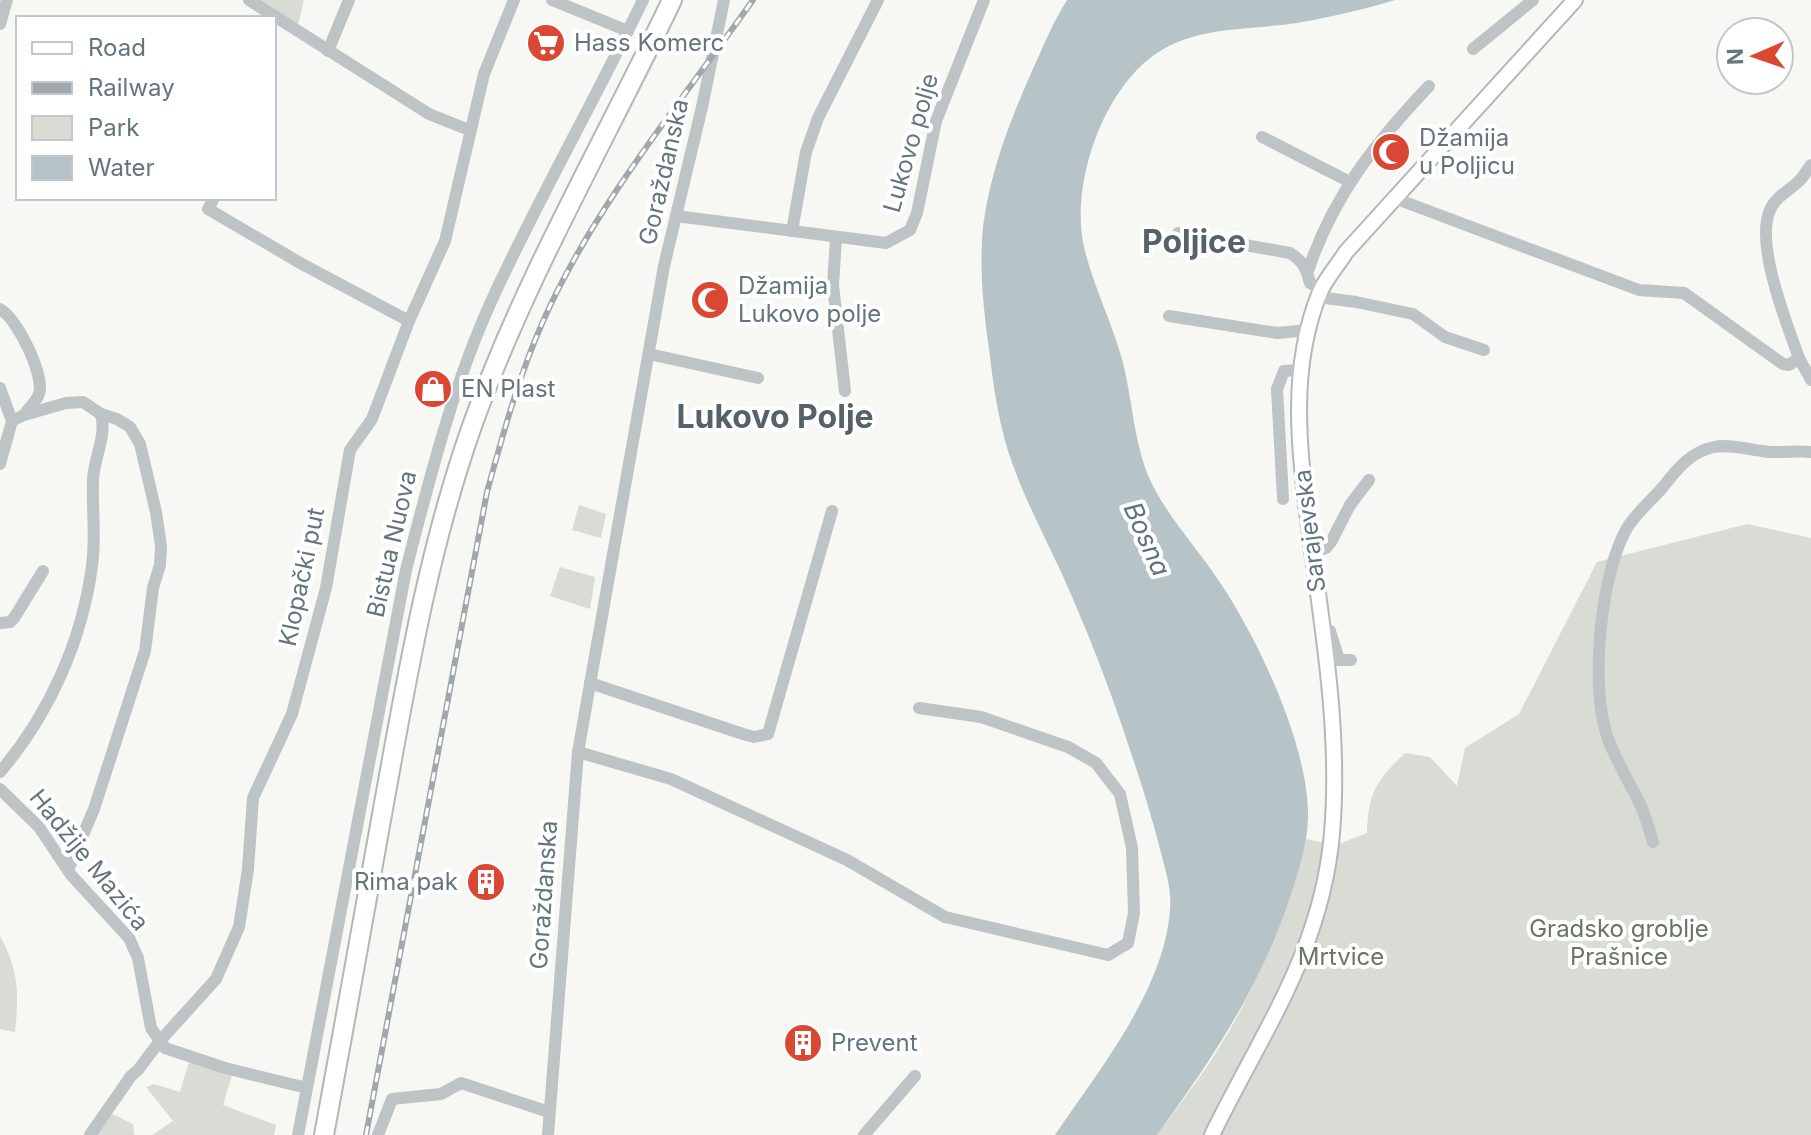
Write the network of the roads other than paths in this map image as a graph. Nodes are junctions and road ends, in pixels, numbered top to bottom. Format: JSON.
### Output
{"nodes":[{"id":1,"x":7,"y":0,"type":"edge"},
{"id":2,"x":349,"y":0,"type":"edge"},
{"id":3,"x":514,"y":0,"type":"edge"},
{"id":4,"x":552,"y":0,"type":"edge"},
{"id":5,"x":643,"y":0,"type":"edge"},
{"id":6,"x":672,"y":0,"type":"edge"},
{"id":7,"x":724,"y":0,"type":"edge"},
{"id":8,"x":878,"y":0,"type":"edge"},
{"id":9,"x":984,"y":0,"type":"edge"},
{"id":10,"x":1533,"y":0,"type":"edge"},
{"id":11,"x":1575,"y":0,"type":"edge"},
{"id":12,"x":276,"y":18,"type":"edge"},
{"id":13,"x":0,"y":24,"type":"edge"},
{"id":14,"x":628,"y":31,"type":"junction"},
{"id":15,"x":1473,"y":49,"type":"dead end"},
{"id":16,"x":328,"y":51,"type":"junction"},
{"id":17,"x":1429,"y":86,"type":"dead end"},
{"id":18,"x":469,"y":130,"type":"junction"},
{"id":19,"x":1262,"y":137,"type":"dead end"},
{"id":20,"x":1811,"y":165,"type":"edge"},
{"id":21,"x":1350,"y":182,"type":"junction"},
{"id":22,"x":1394,"y":198,"type":"junction"},
{"id":23,"x":213,"y":200,"type":"edge"},
{"id":24,"x":676,"y":216,"type":"junction"},
{"id":25,"x":792,"y":231,"type":"junction"},
{"id":26,"x":1178,"y":233,"type":"dead end"},
{"id":27,"x":836,"y":238,"type":"junction"},
{"id":28,"x":1308,"y":271,"type":"junction"},
{"id":29,"x":1320,"y":293,"type":"junction"},
{"id":30,"x":0,"y":309,"type":"edge"},
{"id":31,"x":1169,"y":316,"type":"dead end"},
{"id":32,"x":409,"y":321,"type":"junction"},
{"id":33,"x":1309,"y":330,"type":"junction"},
{"id":34,"x":1484,"y":350,"type":"dead end"},
{"id":35,"x":649,"y":354,"type":"junction"},
{"id":36,"x":1799,"y":358,"type":"junction"},
{"id":37,"x":1300,"y":370,"type":"junction"},
{"id":38,"x":758,"y":378,"type":"dead end"},
{"id":39,"x":1811,"y":380,"type":"edge"},
{"id":40,"x":0,"y":388,"type":"edge"},
{"id":41,"x":845,"y":391,"type":"dead end"},
{"id":42,"x":101,"y":414,"type":"junction"},
{"id":43,"x":18,"y":418,"type":"junction"},
{"id":44,"x":1811,"y":452,"type":"edge"},
{"id":45,"x":0,"y":464,"type":"edge"},
{"id":46,"x":1369,"y":480,"type":"dead end"},
{"id":47,"x":1283,"y":499,"type":"dead end"},
{"id":48,"x":832,"y":511,"type":"dead end"},
{"id":49,"x":1313,"y":552,"type":"junction"},
{"id":50,"x":43,"y":571,"type":"dead end"},
{"id":51,"x":0,"y":623,"type":"edge"},
{"id":52,"x":1322,"y":630,"type":"junction"},
{"id":53,"x":1351,"y":660,"type":"dead end"},
{"id":54,"x":590,"y":683,"type":"junction"},
{"id":55,"x":919,"y":708,"type":"dead end"},
{"id":56,"x":578,"y":752,"type":"junction"},
{"id":57,"x":0,"y":772,"type":"edge"},
{"id":58,"x":0,"y":789,"type":"edge"},
{"id":59,"x":1653,"y":842,"type":"dead end"},
{"id":60,"x":68,"y":870,"type":"junction"},
{"id":61,"x":159,"y":1042,"type":"junction"},
{"id":62,"x":915,"y":1076,"type":"dead end"},
{"id":63,"x":307,"y":1088,"type":"junction"},
{"id":64,"x":549,"y":1112,"type":"junction"},
{"id":65,"x":90,"y":1135,"type":"edge"},
{"id":66,"x":298,"y":1135,"type":"edge"},
{"id":67,"x":324,"y":1135,"type":"edge"},
{"id":68,"x":378,"y":1135,"type":"edge"},
{"id":69,"x":548,"y":1135,"type":"edge"},
{"id":70,"x":864,"y":1135,"type":"edge"},
{"id":71,"x":1212,"y":1135,"type":"edge"}],
"edges":[{"from":1,"to":13,"type":"street"},
{"from":2,"to":16,"type":"street"},
{"from":3,"to":18,"type":"street","name":"Klopački put"},
{"from":4,"to":14,"type":"street"},
{"from":5,"to":14,"type":"street","name":"Bistua Nuova"},
{"from":6,"to":67,"type":"highway"},
{"from":7,"to":24,"type":"street","name":"Goraždanska"},
{"from":8,"to":25,"type":"street"},
{"from":9,"to":27,"type":"street","name":"Lukovo polje"},
{"from":10,"to":15,"type":"street"},
{"from":11,"to":22,"type":"main road","name":"Sarajevska"},
{"from":12,"to":16,"type":"street"},
{"from":14,"to":63,"type":"street","name":"Bistua Nuova"},
{"from":16,"to":18,"type":"street"},
{"from":17,"to":21,"type":"street"},
{"from":18,"to":32,"type":"street","name":"Klopački put"},
{"from":19,"to":21,"type":"street"},
{"from":20,"to":36,"type":"street"},
{"from":21,"to":28,"type":"street"},
{"from":22,"to":29,"type":"main road","name":"Sarajevska"},
{"from":22,"to":36,"type":"street"},
{"from":23,"to":32,"type":"street"},
{"from":24,"to":25,"type":"street","name":"Lukovo polje"},
{"from":24,"to":35,"type":"street","name":"Goraždanska"},
{"from":25,"to":27,"type":"street","name":"Lukovo polje"},
{"from":26,"to":28,"type":"street"},
{"from":27,"to":41,"type":"street"},
{"from":28,"to":29,"type":"street"},
{"from":29,"to":33,"type":"main road","name":"Sarajevska"},
{"from":29,"to":34,"type":"street"},
{"from":30,"to":43,"type":"street"},
{"from":31,"to":33,"type":"street"},
{"from":32,"to":61,"type":"street","name":"Klopački put"},
{"from":33,"to":37,"type":"main road","name":"Sarajevska"},
{"from":35,"to":38,"type":"street"},
{"from":35,"to":54,"type":"street","name":"Goraždanska"},
{"from":36,"to":39,"type":"street"},
{"from":37,"to":47,"type":"street"},
{"from":37,"to":49,"type":"main road","name":"Sarajevska"},
{"from":40,"to":43,"type":"street"},
{"from":42,"to":43,"type":"street"},
{"from":42,"to":57,"type":"street"},
{"from":42,"to":60,"type":"street"},
{"from":43,"to":45,"type":"street"},
{"from":44,"to":59,"type":"street"},
{"from":46,"to":49,"type":"street"},
{"from":48,"to":54,"type":"street"},
{"from":49,"to":52,"type":"main road","name":"Sarajevska"},
{"from":50,"to":51,"type":"street"},
{"from":52,"to":53,"type":"street"},
{"from":52,"to":71,"type":"main road","name":"Sarajevska"},
{"from":54,"to":56,"type":"street","name":"Goraždanska"},
{"from":55,"to":56,"type":"street"},
{"from":56,"to":64,"type":"street","name":"Goraždanska"},
{"from":58,"to":60,"type":"street","name":"Hadžije Mazića"},
{"from":60,"to":61,"type":"street","name":"Hadžije Mazića"},
{"from":61,"to":63,"type":"street"},
{"from":61,"to":65,"type":"street","name":"Klopački put"},
{"from":62,"to":70,"type":"street"},
{"from":63,"to":66,"type":"street","name":"Bistua Nuova"},
{"from":64,"to":68,"type":"street"},
{"from":64,"to":69,"type":"street","name":"Goraždanska"}]}
